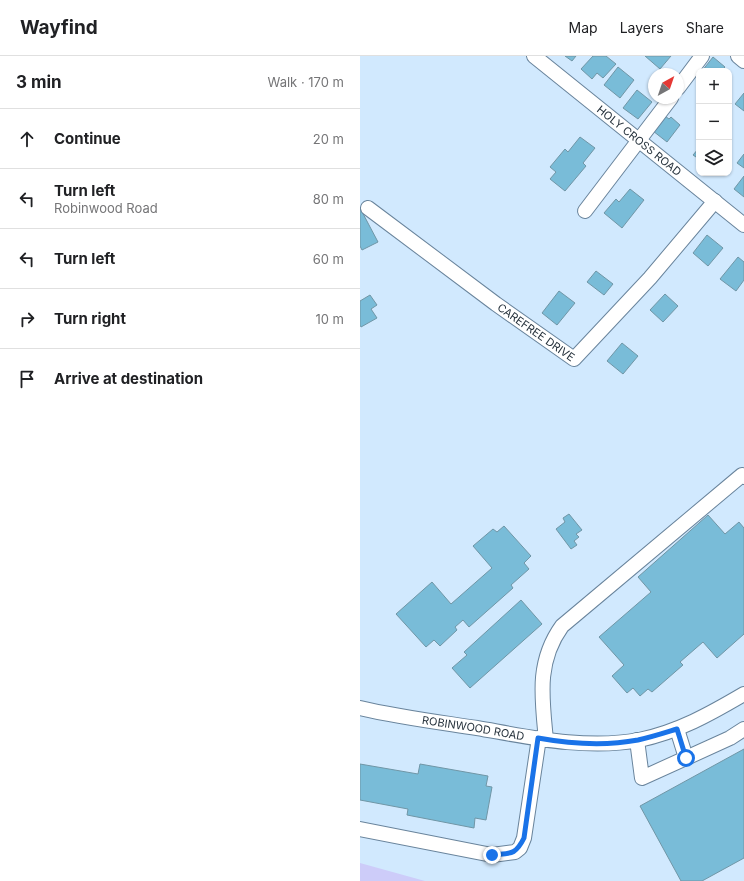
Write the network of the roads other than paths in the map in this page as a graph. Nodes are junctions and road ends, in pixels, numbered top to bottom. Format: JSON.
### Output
{"nodes":[{"id":1,"x":534,"y":56,"type":"edge"},
{"id":2,"x":702,"y":56,"type":"edge"},
{"id":3,"x":738,"y":56,"type":"edge"},
{"id":4,"x":744,"y":61,"type":"edge"},
{"id":5,"x":684,"y":80,"type":"edge"},
{"id":6,"x":666,"y":104,"type":"edge"},
{"id":7,"x":639,"y":140,"type":"junction"},
{"id":8,"x":715,"y":201,"type":"junction"},
{"id":9,"x":368,"y":208,"type":"dead end"},
{"id":10,"x":585,"y":211,"type":"dead end"},
{"id":11,"x":744,"y":225,"type":"edge"},
{"id":12,"x":744,"y":477,"type":"edge"},
{"id":13,"x":744,"y":694,"type":"edge"},
{"id":14,"x":360,"y":708,"type":"edge"},
{"id":15,"x":677,"y":729,"type":"junction"},
{"id":16,"x":744,"y":729,"type":"edge"},
{"id":17,"x":542,"y":739,"type":"junction"},
{"id":18,"x":637,"y":740,"type":"junction"},
{"id":19,"x":686,"y":758,"type":"junction"},
{"id":20,"x":360,"y":829,"type":"edge"}],
"edges":[{"from":1,"to":7,"type":"street","name":"HOLY CROSS ROAD"},
{"from":2,"to":5,"type":"street"},
{"from":3,"to":4,"type":"street"},
{"from":6,"to":7,"type":"street"},
{"from":7,"to":8,"type":"street","name":"HOLY CROSS ROAD"},
{"from":7,"to":10,"type":"street"},
{"from":8,"to":9,"type":"street","name":"CAREFREE DRIVE"},
{"from":8,"to":11,"type":"street","name":"HOLY CROSS ROAD"},
{"from":12,"to":17,"type":"street"},
{"from":13,"to":15,"type":"street","name":"ROBINWOOD ROAD"},
{"from":14,"to":17,"type":"street","name":"ROBINWOOD ROAD"},
{"from":15,"to":18,"type":"street","name":"ROBINWOOD ROAD"},
{"from":15,"to":19,"type":"street"},
{"from":16,"to":19,"type":"street"},
{"from":17,"to":18,"type":"street","name":"ROBINWOOD ROAD"},
{"from":17,"to":20,"type":"street"},
{"from":18,"to":19,"type":"street"}]}
